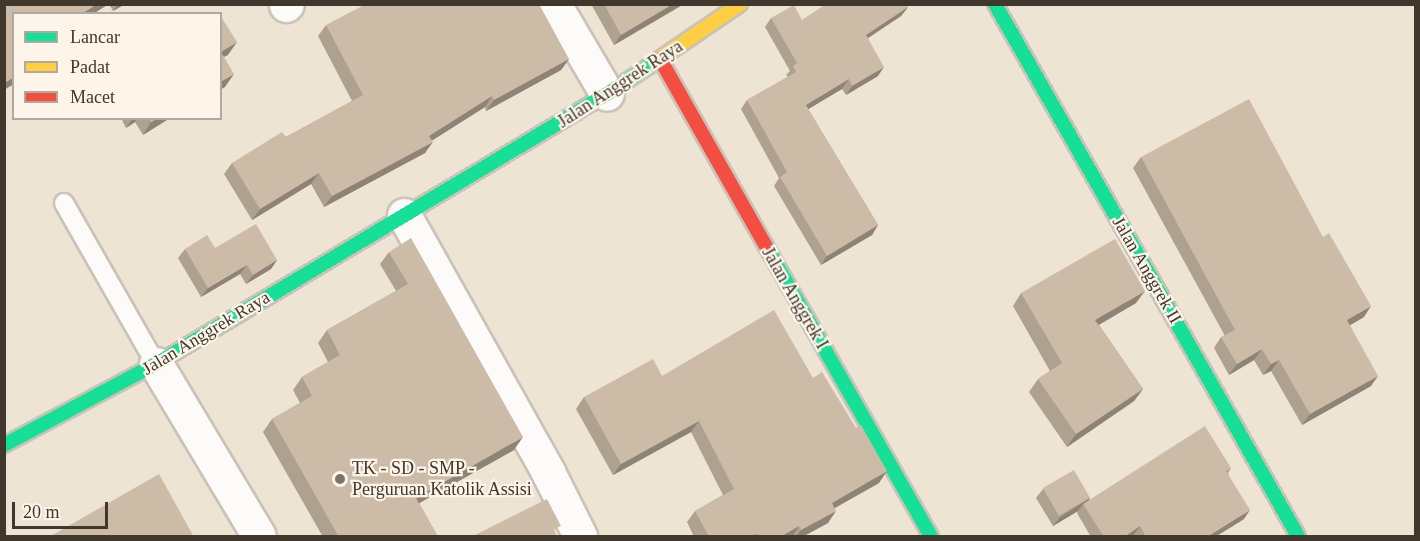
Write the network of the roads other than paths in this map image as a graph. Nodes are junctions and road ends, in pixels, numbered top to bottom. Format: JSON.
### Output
{"nodes":[{"id":1,"x":554,"y":4,"type":"edge"},
{"id":2,"x":740,"y":4,"type":"edge"},
{"id":3,"x":995,"y":4,"type":"edge"},
{"id":4,"x":660,"y":58,"type":"junction"},
{"id":5,"x":607,"y":94,"type":"junction"},
{"id":6,"x":64,"y":203,"type":"dead end"},
{"id":7,"x":404,"y":215,"type":"junction"},
{"id":8,"x":156,"y":364,"type":"junction"},
{"id":9,"x":4,"y":445,"type":"edge"},
{"id":10,"x":259,"y":537,"type":"edge"},
{"id":11,"x":580,"y":537,"type":"edge"},
{"id":12,"x":931,"y":537,"type":"edge"},
{"id":13,"x":1298,"y":537,"type":"edge"}],
"edges":[{"from":1,"to":5,"type":"street"},
{"from":2,"to":4,"type":"street","name":"Jalan Anggrek Raya"},
{"from":3,"to":13,"type":"street","name":"Jalan Anggrek II"},
{"from":4,"to":5,"type":"street","name":"Jalan Anggrek Raya"},
{"from":4,"to":12,"type":"street","name":"Jalan Anggrek I"},
{"from":5,"to":7,"type":"street","name":"Jalan Anggrek Raya"},
{"from":6,"to":8,"type":"lane"},
{"from":7,"to":8,"type":"street","name":"Jalan Anggrek Raya"},
{"from":7,"to":11,"type":"street"},
{"from":8,"to":9,"type":"street","name":"Jalan Anggrek Raya"},
{"from":8,"to":10,"type":"street"}]}
